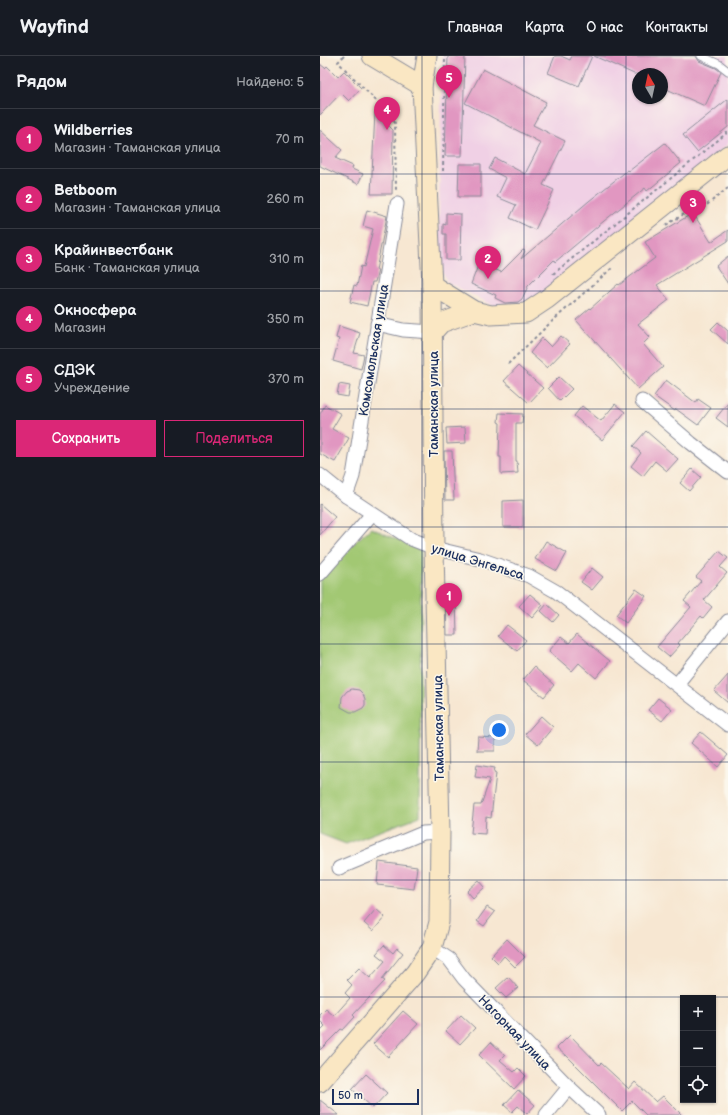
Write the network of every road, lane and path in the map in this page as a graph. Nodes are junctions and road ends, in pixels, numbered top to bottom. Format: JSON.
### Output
{"nodes":[{"id":1,"x":344,"y":56,"type":"edge"},
{"id":2,"x":372,"y":56,"type":"edge"},
{"id":3,"x":427,"y":56,"type":"edge"},
{"id":4,"x":445,"y":56,"type":"edge"},
{"id":5,"x":701,"y":56,"type":"edge"},
{"id":6,"x":728,"y":71,"type":"edge"},
{"id":7,"x":422,"y":86,"type":"junction"},
{"id":8,"x":728,"y":132,"type":"edge"},
{"id":9,"x":728,"y":155,"type":"edge"},
{"id":10,"x":442,"y":177,"type":"dead end"},
{"id":11,"x":728,"y":188,"type":"edge"},
{"id":12,"x":397,"y":204,"type":"joint"},
{"id":13,"x":662,"y":228,"type":"dead end"},
{"id":14,"x":617,"y":264,"type":"dead end"},
{"id":15,"x":548,"y":277,"type":"dead end"},
{"id":16,"x":432,"y":285,"type":"junction"},
{"id":17,"x":474,"y":311,"type":"junction"},
{"id":18,"x":377,"y":324,"type":"junction"},
{"id":19,"x":433,"y":332,"type":"junction"},
{"id":20,"x":508,"y":364,"type":"dead end"},
{"id":21,"x":642,"y":401,"type":"dead end"},
{"id":22,"x":728,"y":472,"type":"edge"},
{"id":23,"x":320,"y":474,"type":"edge"},
{"id":24,"x":346,"y":496,"type":"junction"},
{"id":25,"x":372,"y":514,"type":"junction"},
{"id":26,"x":434,"y":548,"type":"junction"},
{"id":27,"x":320,"y":574,"type":"edge"},
{"id":28,"x":728,"y":620,"type":"edge"},
{"id":29,"x":677,"y":684,"type":"junction"},
{"id":30,"x":728,"y":725,"type":"edge"},
{"id":31,"x":440,"y":832,"type":"junction"},
{"id":32,"x":339,"y":868,"type":"dead end"},
{"id":33,"x":432,"y":948,"type":"junction"},
{"id":34,"x":320,"y":1082,"type":"edge"},
{"id":35,"x":569,"y":1087,"type":"junction"},
{"id":36,"x":546,"y":1115,"type":"edge"},
{"id":37,"x":599,"y":1115,"type":"edge"}],
"edges":[{"from":1,"to":12,"type":"path"},
{"from":2,"to":7,"type":"street"},
{"from":3,"to":7,"type":"street"},
{"from":4,"to":10,"type":"path"},
{"from":5,"to":6,"type":"lane"},
{"from":7,"to":16,"type":"street"},
{"from":8,"to":15,"type":"path"},
{"from":9,"to":17,"type":"street"},
{"from":11,"to":13,"type":"path"},
{"from":12,"to":18,"type":"street","name":"Комсомольская улица"},
{"from":14,"to":20,"type":"path"},
{"from":16,"to":17,"type":"street"},
{"from":16,"to":19,"type":"street","name":"Таманская улица"},
{"from":17,"to":19,"type":"street","name":"Таманская улица"},
{"from":18,"to":19,"type":"street"},
{"from":18,"to":24,"type":"street","name":"Комсомольская улица"},
{"from":19,"to":26,"type":"street","name":"Таманская улица"},
{"from":21,"to":22,"type":"street"},
{"from":23,"to":24,"type":"street","name":"улица Энгельса"},
{"from":24,"to":25,"type":"street","name":"улица Энгельса"},
{"from":25,"to":26,"type":"street","name":"улица Энгельса"},
{"from":25,"to":27,"type":"street"},
{"from":26,"to":29,"type":"street","name":"улица Энгельса"},
{"from":26,"to":31,"type":"street","name":"Таманская улица"},
{"from":28,"to":29,"type":"street"},
{"from":29,"to":30,"type":"street","name":"улица Энгельса"},
{"from":31,"to":32,"type":"street"},
{"from":31,"to":33,"type":"street","name":"Таманская улица"},
{"from":33,"to":34,"type":"street","name":"Таманская улица"},
{"from":33,"to":35,"type":"street","name":"Нагорная улица"},
{"from":35,"to":36,"type":"street"},
{"from":35,"to":37,"type":"street","name":"Нагорная улица"}]}
